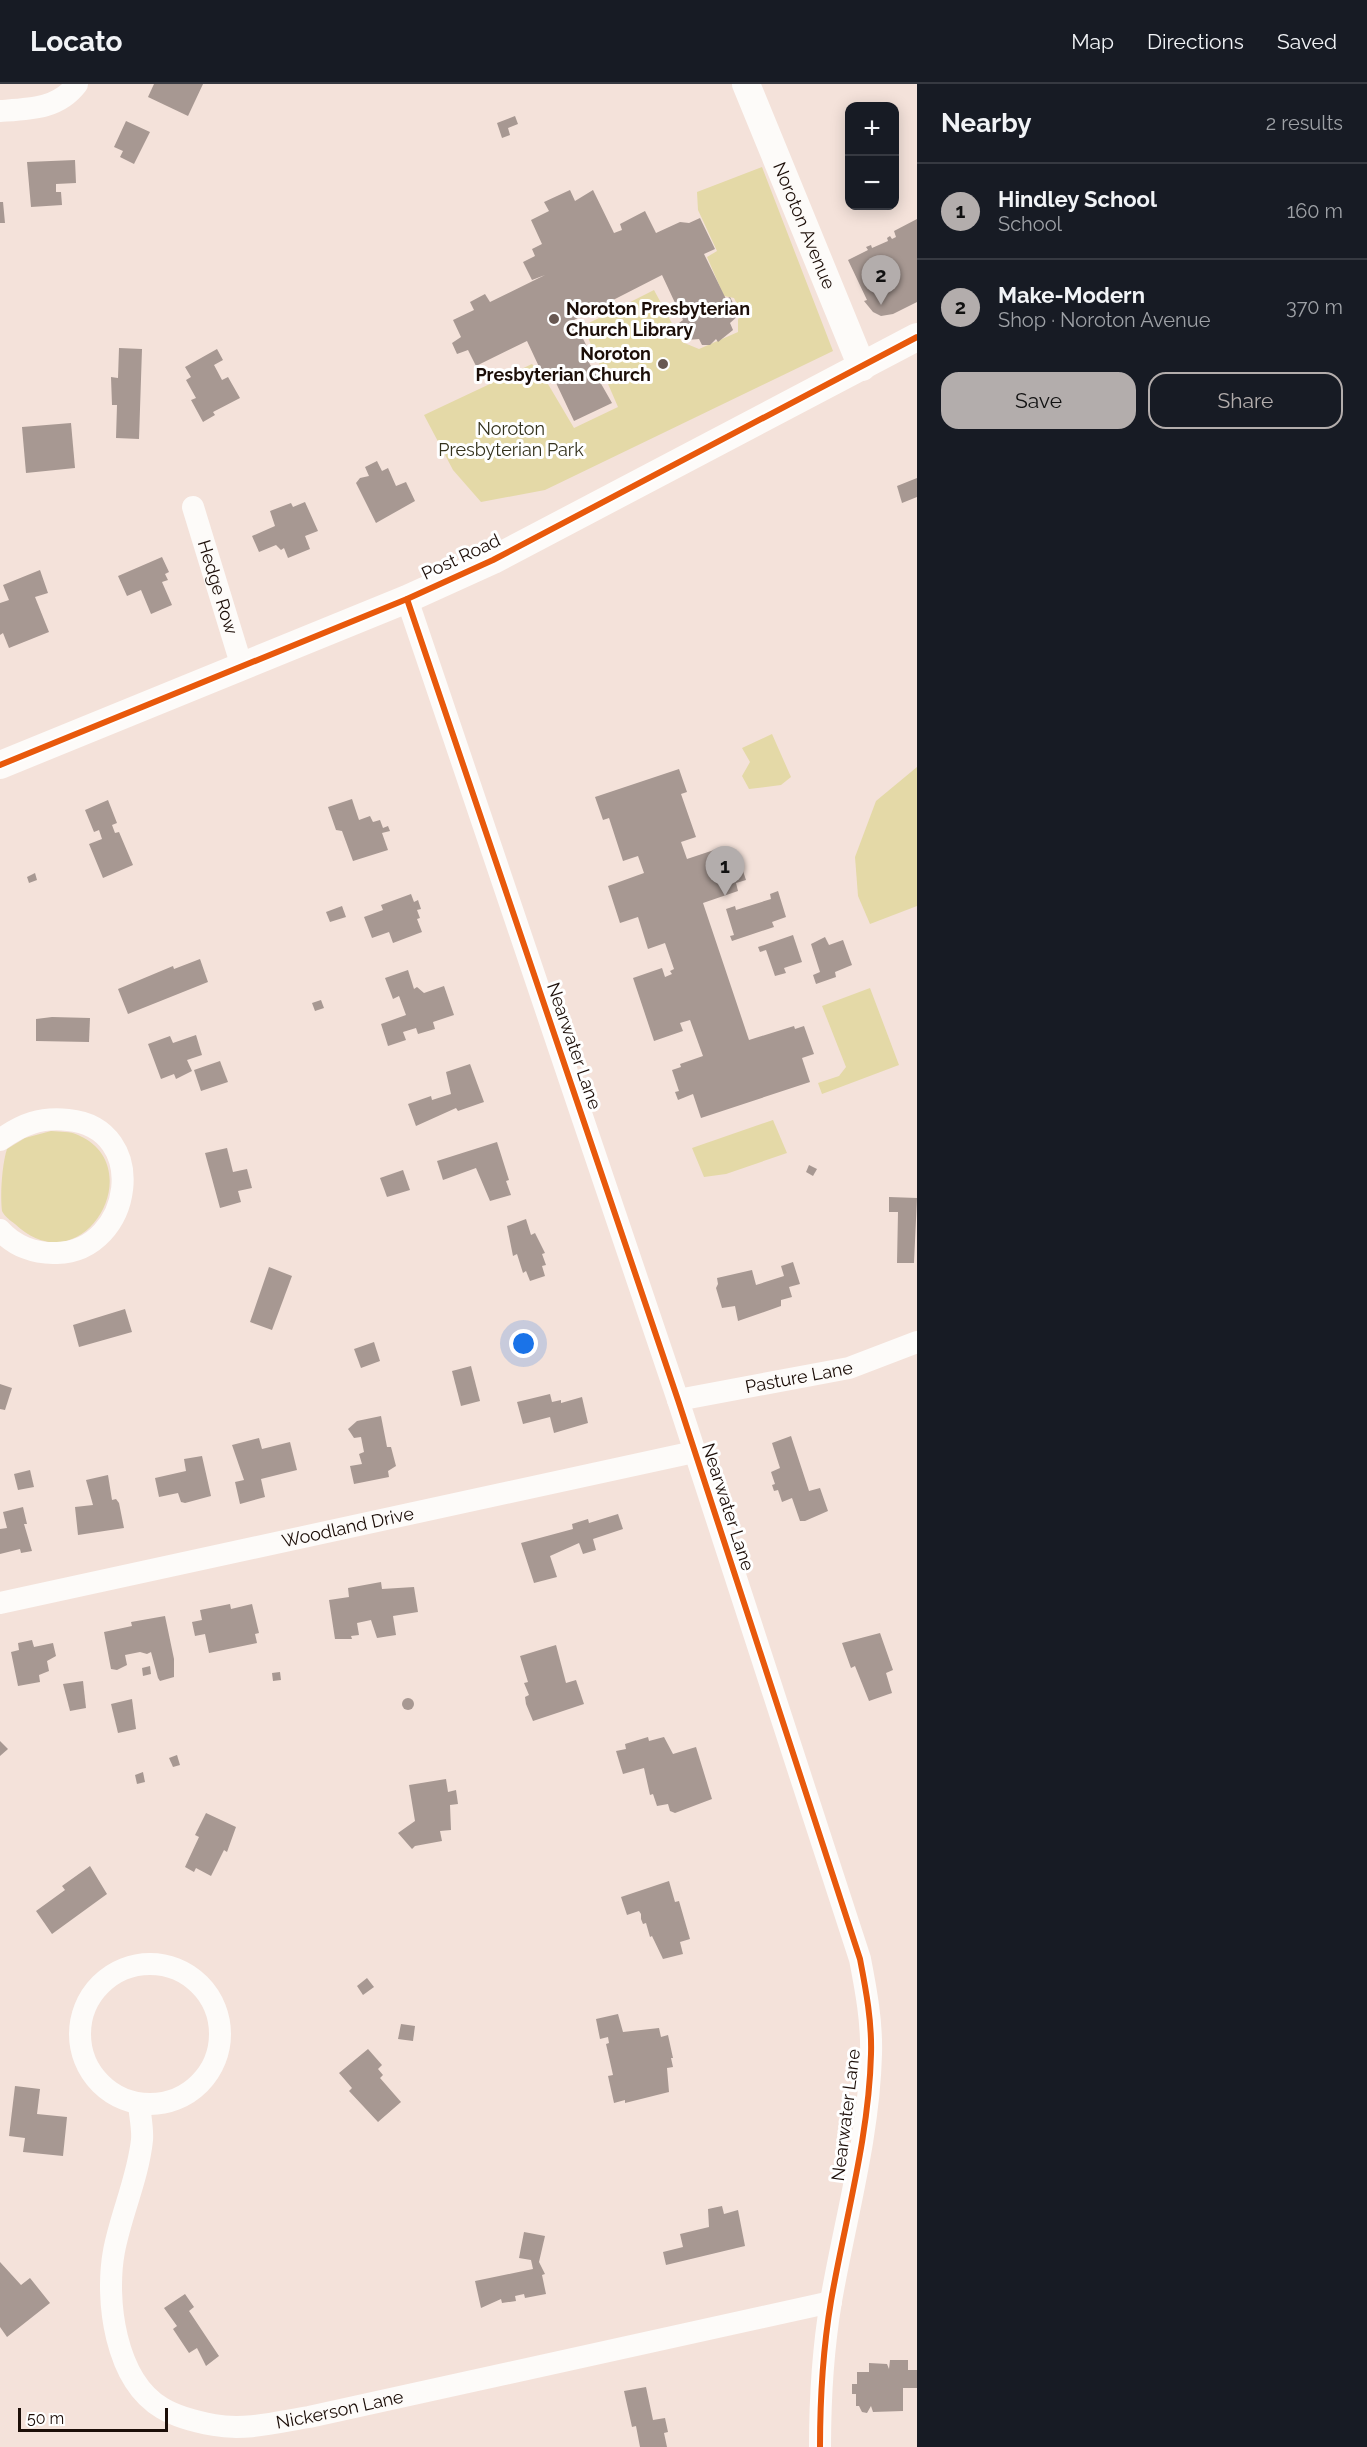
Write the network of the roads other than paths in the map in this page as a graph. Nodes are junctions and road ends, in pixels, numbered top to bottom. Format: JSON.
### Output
{"nodes":[{"id":1,"x":77,"y":84,"type":"edge"},
{"id":2,"x":746,"y":84,"type":"edge"},
{"id":3,"x":0,"y":111,"type":"edge"},
{"id":4,"x":917,"y":337,"type":"edge"},
{"id":5,"x":862,"y":367,"type":"junction"},
{"id":6,"x":193,"y":507,"type":"dead end"},
{"id":7,"x":407,"y":599,"type":"junction"},
{"id":8,"x":242,"y":667,"type":"junction"},
{"id":9,"x":0,"y":765,"type":"edge"},
{"id":10,"x":0,"y":1140,"type":"edge"},
{"id":11,"x":0,"y":1230,"type":"edge"},
{"id":12,"x":917,"y":1342,"type":"edge"},
{"id":13,"x":678,"y":1400,"type":"junction"},
{"id":14,"x":694,"y":1452,"type":"junction"},
{"id":15,"x":0,"y":1603,"type":"edge"},
{"id":16,"x":139,"y":2104,"type":"junction"},
{"id":17,"x":831,"y":2302,"type":"junction"},
{"id":18,"x":820,"y":2447,"type":"edge"}],
"edges":[{"from":1,"to":3,"type":"street"},
{"from":2,"to":5,"type":"main road","name":"Noroton Avenue"},
{"from":4,"to":5,"type":"main road","name":"Post Road"},
{"from":5,"to":7,"type":"main road","name":"Post Road"},
{"from":6,"to":8,"type":"street","name":"Hedge Row"},
{"from":7,"to":8,"type":"main road","name":"Post Road"},
{"from":7,"to":13,"type":"street","name":"Nearwater Lane"},
{"from":8,"to":9,"type":"main road","name":"Post Road"},
{"from":10,"to":11,"type":"street"},
{"from":12,"to":13,"type":"street","name":"Pasture Lane"},
{"from":13,"to":14,"type":"street","name":"Nearwater Lane"},
{"from":14,"to":15,"type":"street","name":"Woodland Drive"},
{"from":14,"to":17,"type":"street","name":"Nearwater Lane"},
{"from":16,"to":16,"type":"street"},
{"from":16,"to":17,"type":"street","name":"Nickerson Lane"},
{"from":17,"to":18,"type":"street","name":"Nearwater Lane"}]}
